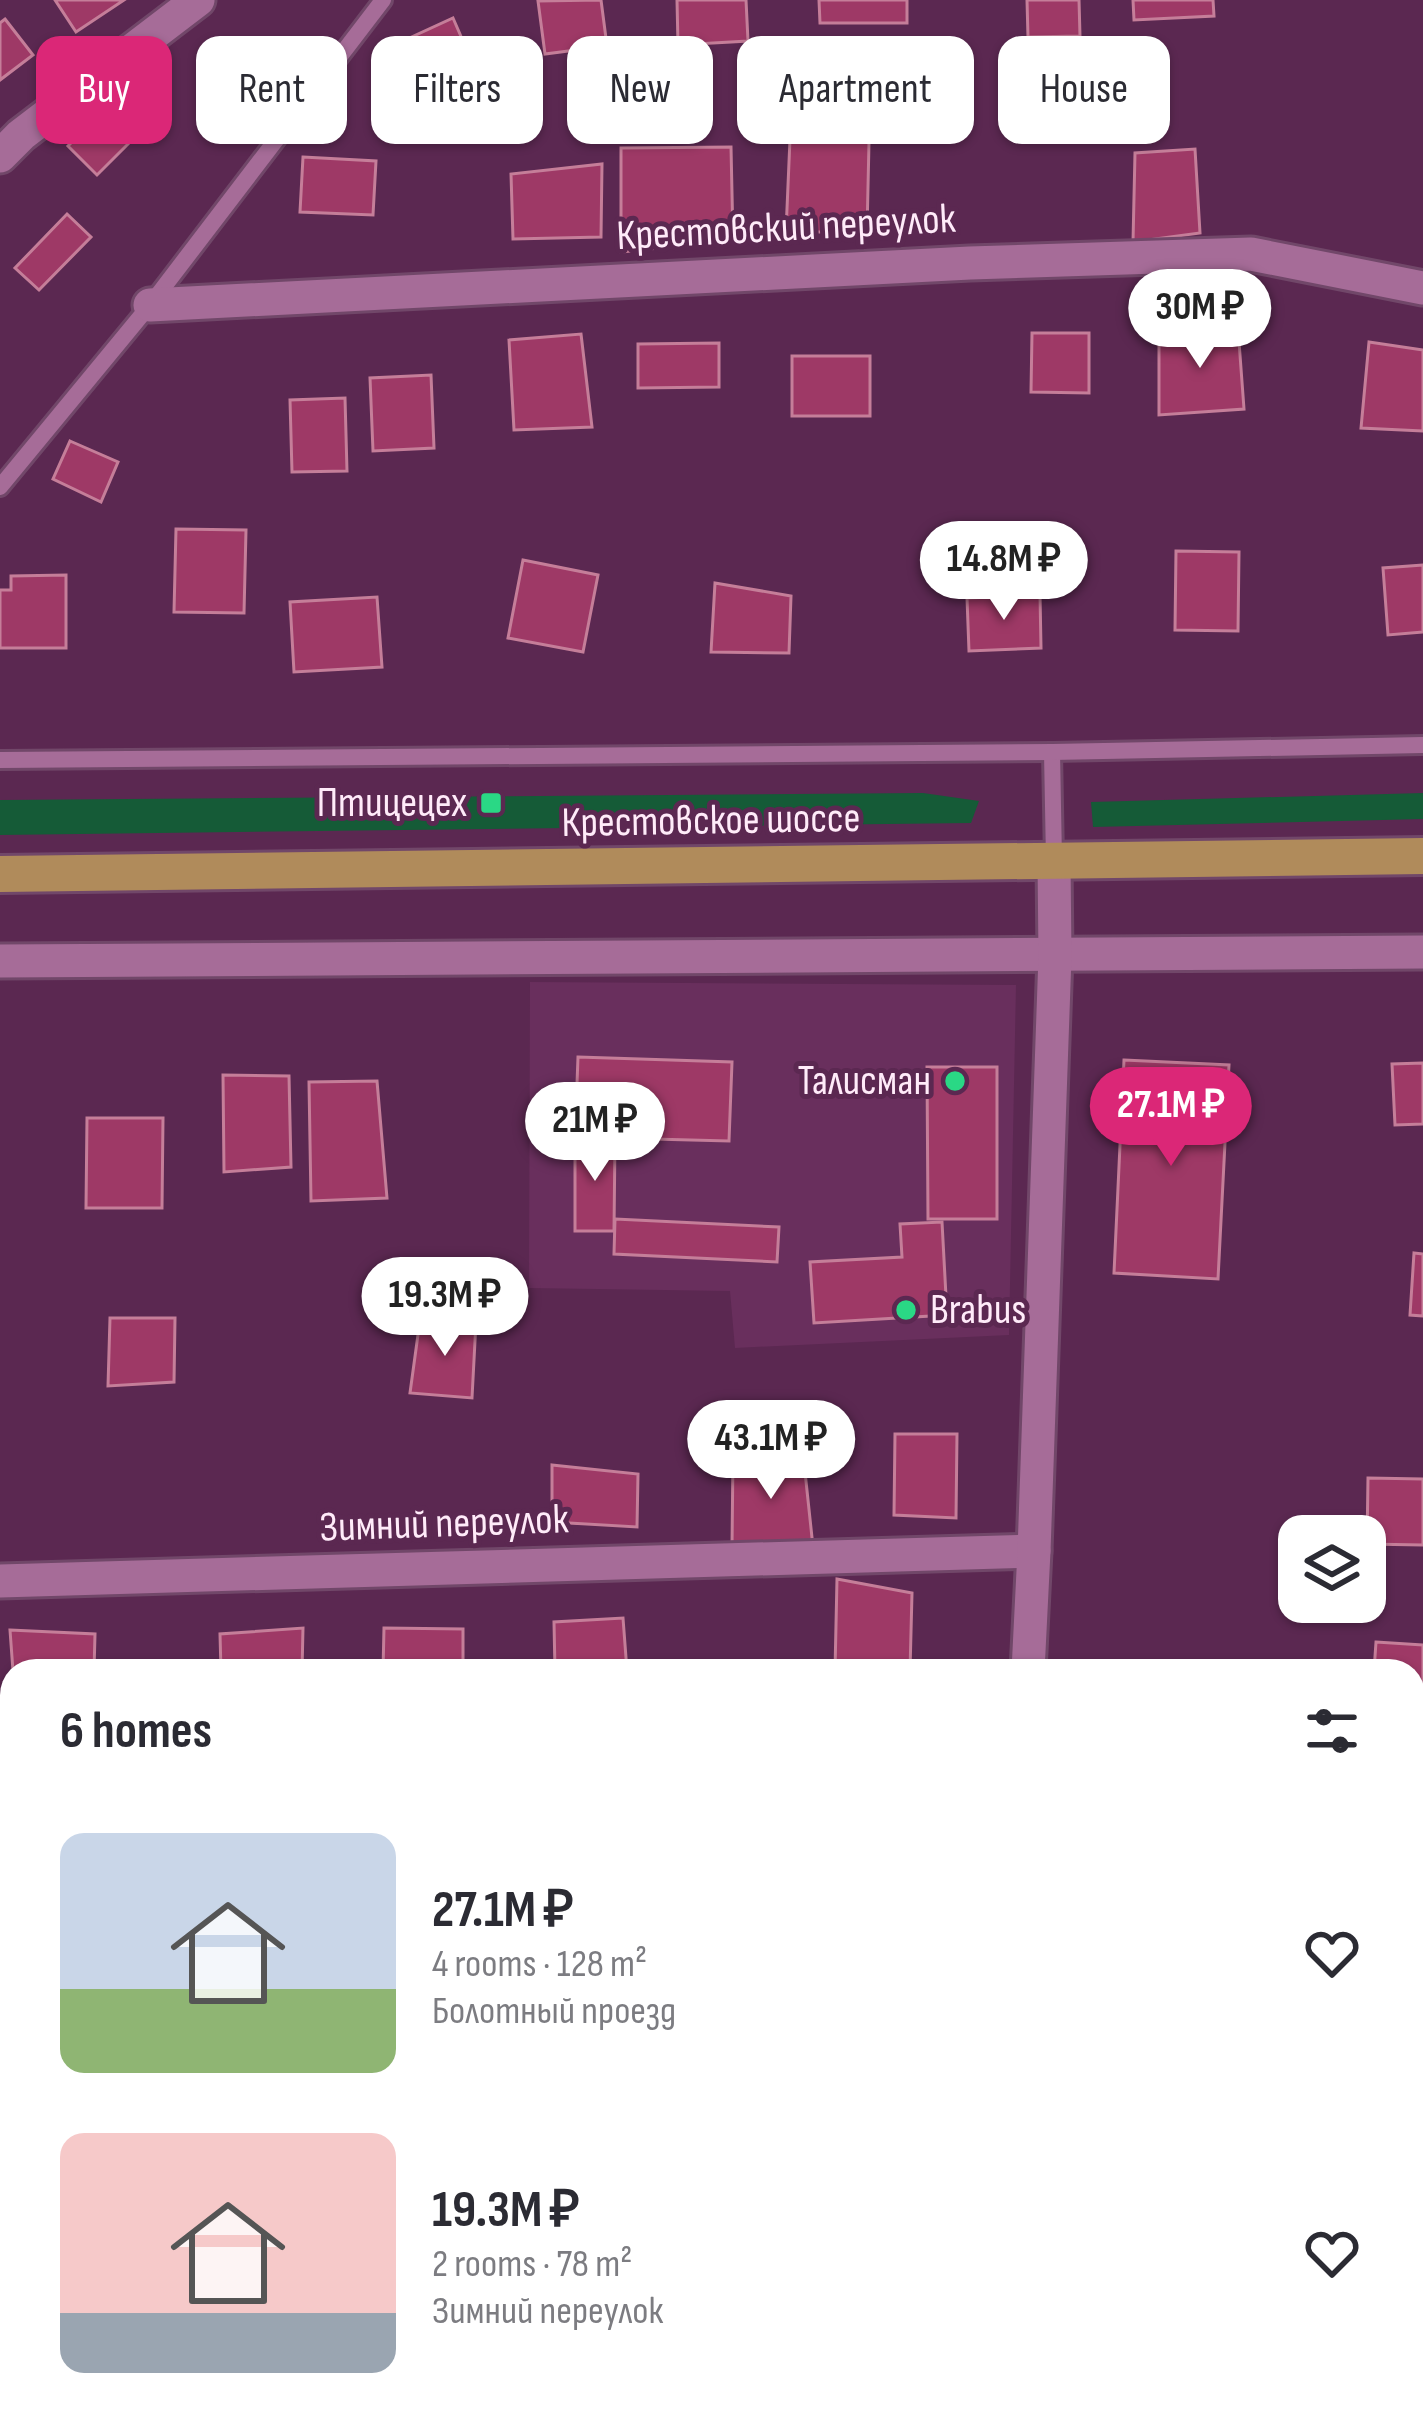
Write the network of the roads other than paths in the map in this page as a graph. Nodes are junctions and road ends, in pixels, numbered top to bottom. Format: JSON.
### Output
{"nodes":[{"id":1,"x":198,"y":0,"type":"edge"},
{"id":2,"x":383,"y":0,"type":"edge"},
{"id":3,"x":0,"y":156,"type":"edge"},
{"id":4,"x":1423,"y":288,"type":"edge"},
{"id":5,"x":150,"y":305,"type":"junction"},
{"id":6,"x":0,"y":487,"type":"edge"},
{"id":7,"x":1423,"y":745,"type":"edge"},
{"id":8,"x":1052,"y":752,"type":"junction"},
{"id":9,"x":0,"y":760,"type":"edge"},
{"id":10,"x":1423,"y":856,"type":"edge"},
{"id":11,"x":1054,"y":861,"type":"junction"},
{"id":12,"x":0,"y":874,"type":"edge"},
{"id":13,"x":1423,"y":952,"type":"edge"},
{"id":14,"x":1054,"y":956,"type":"junction"},
{"id":15,"x":0,"y":961,"type":"edge"},
{"id":16,"x":1034,"y":1551,"type":"junction"},
{"id":17,"x":0,"y":1581,"type":"edge"},
{"id":18,"x":1029,"y":1659,"type":"edge"}],
"edges":[{"from":1,"to":3,"type":"street"},
{"from":2,"to":5,"type":"lane"},
{"from":4,"to":5,"type":"street","name":"Крестовский переулок"},
{"from":5,"to":6,"type":"lane"},
{"from":7,"to":8,"type":"lane"},
{"from":8,"to":9,"type":"lane"},
{"from":8,"to":11,"type":"lane"},
{"from":10,"to":11,"type":"main road","name":"Крестовское шоссе"},
{"from":11,"to":12,"type":"main road","name":"Крестовское шоссе"},
{"from":11,"to":14,"type":"street"},
{"from":13,"to":14,"type":"street"},
{"from":14,"to":15,"type":"street"},
{"from":14,"to":16,"type":"street"},
{"from":16,"to":17,"type":"street","name":"Зимний переулок"},
{"from":16,"to":18,"type":"street"}]}
